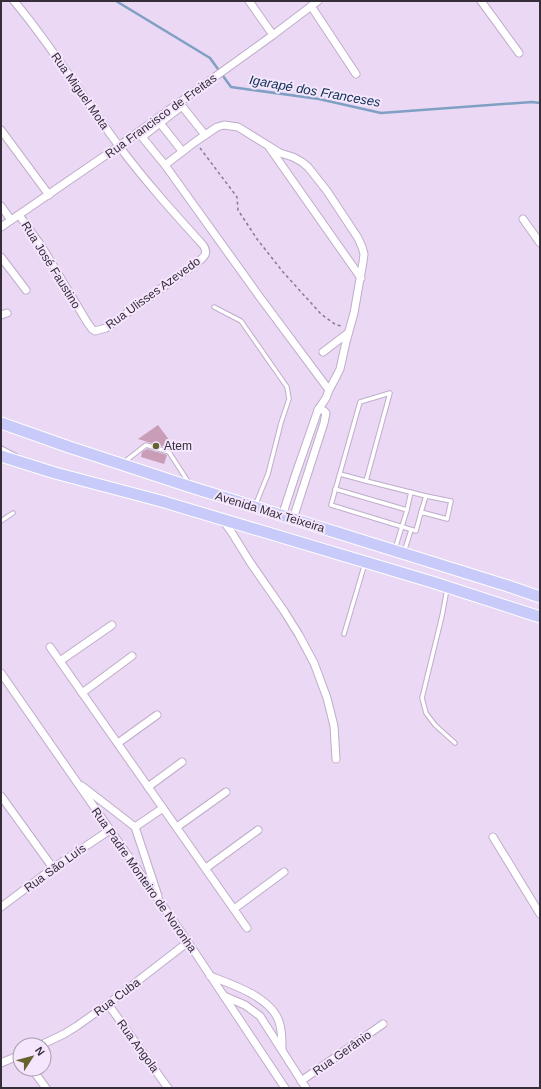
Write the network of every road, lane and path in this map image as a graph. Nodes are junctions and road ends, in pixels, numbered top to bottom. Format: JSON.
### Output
{"nodes":[{"id":1,"x":14,"y":1,"type":"edge"},
{"id":2,"x":249,"y":1,"type":"edge"},
{"id":3,"x":318,"y":1,"type":"edge"},
{"id":4,"x":482,"y":1,"type":"edge"},
{"id":5,"x":311,"y":6,"type":"junction"},
{"id":6,"x":273,"y":35,"type":"junction"},
{"id":7,"x":519,"y":53,"type":"dead end"},
{"id":8,"x":356,"y":74,"type":"dead end"},
{"id":9,"x":160,"y":123,"type":"junction"},
{"id":10,"x":1,"y":130,"type":"edge"},
{"id":11,"x":205,"y":135,"type":"junction"},
{"id":12,"x":195,"y":142,"type":"junction"},
{"id":13,"x":119,"y":146,"type":"junction"},
{"id":14,"x":268,"y":146,"type":"junction"},
{"id":15,"x":182,"y":151,"type":"junction"},
{"id":16,"x":165,"y":165,"type":"junction"},
{"id":17,"x":49,"y":194,"type":"junction"},
{"id":18,"x":1,"y":206,"type":"edge"},
{"id":19,"x":19,"y":215,"type":"junction"},
{"id":20,"x":522,"y":219,"type":"dead end"},
{"id":21,"x":11,"y":220,"type":"junction"},
{"id":22,"x":1,"y":227,"type":"edge"},
{"id":23,"x":193,"y":235,"type":"joint"},
{"id":24,"x":540,"y":243,"type":"edge"},
{"id":25,"x":1,"y":257,"type":"edge"},
{"id":26,"x":360,"y":278,"type":"junction"},
{"id":27,"x":26,"y":290,"type":"dead end"},
{"id":28,"x":214,"y":307,"type":"dead end"},
{"id":29,"x":82,"y":315,"type":"joint"},
{"id":30,"x":349,"y":330,"type":"junction"},
{"id":31,"x":323,"y":352,"type":"dead end"},
{"id":32,"x":329,"y":390,"type":"junction"},
{"id":33,"x":326,"y":398,"type":"junction"},
{"id":34,"x":318,"y":410,"type":"junction"},
{"id":35,"x":326,"y":413,"type":"junction"},
{"id":36,"x":5,"y":426,"type":"edge"},
{"id":37,"x":1,"y":448,"type":"edge"},
{"id":38,"x":1,"y":456,"type":"edge"},
{"id":39,"x":122,"y":464,"type":"junction"},
{"id":40,"x":35,"y":466,"type":"junction"},
{"id":41,"x":340,"y":474,"type":"junction"},
{"id":42,"x":366,"y":481,"type":"junction"},
{"id":43,"x":191,"y":487,"type":"junction"},
{"id":44,"x":335,"y":489,"type":"junction"},
{"id":45,"x":411,"y":492,"type":"junction"},
{"id":46,"x":426,"y":496,"type":"junction"},
{"id":47,"x":254,"y":507,"type":"junction"},
{"id":48,"x":406,"y":510,"type":"junction"},
{"id":49,"x":421,"y":512,"type":"junction"},
{"id":50,"x":13,"y":513,"type":"dead end"},
{"id":51,"x":282,"y":516,"type":"junction"},
{"id":52,"x":221,"y":519,"type":"junction"},
{"id":53,"x":293,"y":519,"type":"junction"},
{"id":54,"x":1,"y":521,"type":"edge"},
{"id":55,"x":401,"y":527,"type":"junction"},
{"id":56,"x":411,"y":530,"type":"junction"},
{"id":57,"x":399,"y":552,"type":"junction"},
{"id":58,"x":365,"y":562,"type":"junction"},
{"id":59,"x":447,"y":586,"type":"junction"},
{"id":60,"x":540,"y":597,"type":"edge"},
{"id":61,"x":540,"y":617,"type":"edge"},
{"id":62,"x":112,"y":625,"type":"dead end"},
{"id":63,"x":344,"y":634,"type":"dead end"},
{"id":64,"x":50,"y":647,"type":"dead end"},
{"id":65,"x":132,"y":656,"type":"dead end"},
{"id":66,"x":60,"y":661,"type":"junction"},
{"id":67,"x":1,"y":673,"type":"edge"},
{"id":68,"x":82,"y":693,"type":"junction"},
{"id":69,"x":157,"y":715,"type":"dead end"},
{"id":70,"x":118,"y":743,"type":"junction"},
{"id":71,"x":455,"y":743,"type":"dead end"},
{"id":72,"x":336,"y":760,"type":"dead end"},
{"id":73,"x":182,"y":762,"type":"dead end"},
{"id":74,"x":76,"y":782,"type":"junction"},
{"id":75,"x":148,"y":787,"type":"junction"},
{"id":76,"x":226,"y":792,"type":"dead end"},
{"id":77,"x":1,"y":796,"type":"edge"},
{"id":78,"x":163,"y":808,"type":"junction"},
{"id":79,"x":135,"y":827,"type":"junction"},
{"id":80,"x":176,"y":827,"type":"junction"},
{"id":81,"x":110,"y":830,"type":"junction"},
{"id":82,"x":258,"y":830,"type":"dead end"},
{"id":83,"x":492,"y":836,"type":"dead end"},
{"id":84,"x":53,"y":868,"type":"junction"},
{"id":85,"x":206,"y":868,"type":"junction"},
{"id":86,"x":284,"y":872,"type":"dead end"},
{"id":87,"x":161,"y":904,"type":"junction"},
{"id":88,"x":1,"y":907,"type":"edge"},
{"id":89,"x":234,"y":909,"type":"junction"},
{"id":90,"x":540,"y":913,"type":"edge"},
{"id":91,"x":248,"y":928,"type":"dead end"},
{"id":92,"x":188,"y":942,"type":"junction"},
{"id":93,"x":210,"y":976,"type":"junction"},
{"id":94,"x":224,"y":996,"type":"junction"},
{"id":95,"x":108,"y":1004,"type":"junction"},
{"id":96,"x":382,"y":1024,"type":"dead end"},
{"id":97,"x":52,"y":1040,"type":"edge"},
{"id":98,"x":282,"y":1052,"type":"junction"},
{"id":99,"x":12,"y":1058,"type":"edge"},
{"id":100,"x":1,"y":1063,"type":"edge"},
{"id":101,"x":38,"y":1077,"type":"edge"},
{"id":102,"x":301,"y":1081,"type":"junction"},
{"id":103,"x":46,"y":1088,"type":"edge"},
{"id":104,"x":168,"y":1088,"type":"edge"},
{"id":105,"x":285,"y":1088,"type":"edge"},
{"id":106,"x":306,"y":1088,"type":"edge"}],
"edges":[{"from":1,"to":13,"type":"street","name":"Rua Miguel Mota"},
{"from":2,"to":6,"type":"street"},
{"from":3,"to":5,"type":"street","name":"Rua Francisco de Freitas"},
{"from":4,"to":7,"type":"street"},
{"from":5,"to":6,"type":"street","name":"Rua Francisco de Freitas"},
{"from":5,"to":8,"type":"street"},
{"from":6,"to":13,"type":"street","name":"Rua Francisco de Freitas"},
{"from":9,"to":11,"type":"street"},
{"from":9,"to":15,"type":"street"},
{"from":9,"to":16,"type":"street"},
{"from":10,"to":17,"type":"street"},
{"from":11,"to":12,"type":"street"},
{"from":11,"to":14,"type":"street"},
{"from":12,"to":15,"type":"street"},
{"from":12,"to":30,"type":"path"},
{"from":13,"to":17,"type":"street","name":"Rua Francisco de Freitas"},
{"from":13,"to":23,"type":"street","name":"Rua Miguel Mota"},
{"from":14,"to":26,"type":"street"},
{"from":14,"to":26,"type":"street"},
{"from":15,"to":16,"type":"street"},
{"from":16,"to":32,"type":"street"},
{"from":17,"to":19,"type":"street","name":"Rua Francisco de Freitas"},
{"from":18,"to":21,"type":"street","name":"Rua José Faustino"},
{"from":19,"to":21,"type":"street","name":"Rua Francisco de Freitas"},
{"from":19,"to":29,"type":"street","name":"Rua José Faustino"},
{"from":20,"to":24,"type":"street"},
{"from":21,"to":22,"type":"street","name":"Rua Francisco de Freitas"},
{"from":23,"to":29,"type":"street","name":"Rua Ulisses Azevedo"},
{"from":25,"to":27,"type":"street"},
{"from":26,"to":30,"type":"street"},
{"from":28,"to":47,"type":"lane"},
{"from":30,"to":31,"type":"street"},
{"from":30,"to":32,"type":"street"},
{"from":32,"to":33,"type":"street"},
{"from":33,"to":34,"type":"street"},
{"from":33,"to":35,"type":"street"},
{"from":34,"to":35,"type":"street"},
{"from":34,"to":51,"type":"street"},
{"from":35,"to":53,"type":"street"},
{"from":36,"to":39,"type":"main road","name":"Avenida Max Teixeira"},
{"from":37,"to":40,"type":"lane"},
{"from":38,"to":40,"type":"main road","name":"Avenida Max Teixeira"},
{"from":39,"to":43,"type":"main road","name":"Avenida Max Teixeira"},
{"from":39,"to":43,"type":"lane"},
{"from":40,"to":52,"type":"main road","name":"Avenida Max Teixeira"},
{"from":41,"to":42,"type":"lane"},
{"from":41,"to":42,"type":"lane"},
{"from":41,"to":44,"type":"lane"},
{"from":42,"to":45,"type":"lane"},
{"from":43,"to":47,"type":"main road","name":"Avenida Max Teixeira"},
{"from":44,"to":48,"type":"lane"},
{"from":44,"to":55,"type":"lane"},
{"from":45,"to":46,"type":"lane"},
{"from":45,"to":48,"type":"lane"},
{"from":46,"to":49,"type":"lane"},
{"from":46,"to":49,"type":"lane"},
{"from":47,"to":51,"type":"main road","name":"Avenida Max Teixeira"},
{"from":48,"to":55,"type":"lane"},
{"from":49,"to":56,"type":"lane"},
{"from":50,"to":54,"type":"lane"},
{"from":51,"to":53,"type":"main road","name":"Avenida Max Teixeira"},
{"from":52,"to":58,"type":"main road","name":"Avenida Max Teixeira"},
{"from":52,"to":72,"type":"street"},
{"from":53,"to":57,"type":"main road","name":"Avenida Max Teixeira"},
{"from":55,"to":56,"type":"lane"},
{"from":55,"to":57,"type":"lane"},
{"from":56,"to":57,"type":"lane"},
{"from":57,"to":60,"type":"main road","name":"Avenida Max Teixeira"},
{"from":58,"to":59,"type":"main road","name":"Avenida Max Teixeira"},
{"from":58,"to":63,"type":"lane"},
{"from":59,"to":61,"type":"main road","name":"Avenida Max Teixeira"},
{"from":59,"to":71,"type":"lane"},
{"from":62,"to":66,"type":"street"},
{"from":64,"to":66,"type":"street"},
{"from":65,"to":68,"type":"street"},
{"from":66,"to":68,"type":"street"},
{"from":67,"to":74,"type":"street","name":"Rua Padre Monteiro de Noronha"},
{"from":68,"to":70,"type":"street"},
{"from":69,"to":70,"type":"street"},
{"from":70,"to":75,"type":"street"},
{"from":73,"to":75,"type":"street"},
{"from":74,"to":79,"type":"street"},
{"from":74,"to":81,"type":"street","name":"Rua Padre Monteiro de Noronha"},
{"from":75,"to":78,"type":"street"},
{"from":76,"to":80,"type":"street"},
{"from":77,"to":84,"type":"street"},
{"from":78,"to":79,"type":"street"},
{"from":78,"to":80,"type":"street"},
{"from":79,"to":87,"type":"street"},
{"from":80,"to":85,"type":"street"},
{"from":81,"to":84,"type":"street","name":"Rua São Luís"},
{"from":81,"to":87,"type":"street","name":"Rua Padre Monteiro de Noronha"},
{"from":82,"to":85,"type":"street"},
{"from":83,"to":90,"type":"street"},
{"from":84,"to":88,"type":"street","name":"Rua São Luís"},
{"from":85,"to":89,"type":"street"},
{"from":86,"to":89,"type":"street"},
{"from":87,"to":92,"type":"street","name":"Rua Padre Monteiro de Noronha"},
{"from":89,"to":91,"type":"street"},
{"from":92,"to":93,"type":"street","name":"Rua Padre Monteiro de Noronha"},
{"from":92,"to":95,"type":"street","name":"Rua Cuba"},
{"from":93,"to":94,"type":"street","name":"Rua Padre Monteiro de Noronha"},
{"from":93,"to":98,"type":"street"},
{"from":94,"to":98,"type":"street"},
{"from":94,"to":105,"type":"street","name":"Rua Padre Monteiro de Noronha"},
{"from":95,"to":97,"type":"street","name":"Rua Cuba"},
{"from":95,"to":104,"type":"street","name":"Rua Angola"},
{"from":96,"to":102,"type":"street","name":"Rua Gerânio"},
{"from":98,"to":102,"type":"street"},
{"from":99,"to":100,"type":"street"},
{"from":101,"to":103,"type":"street"},
{"from":102,"to":106,"type":"street"}]}
